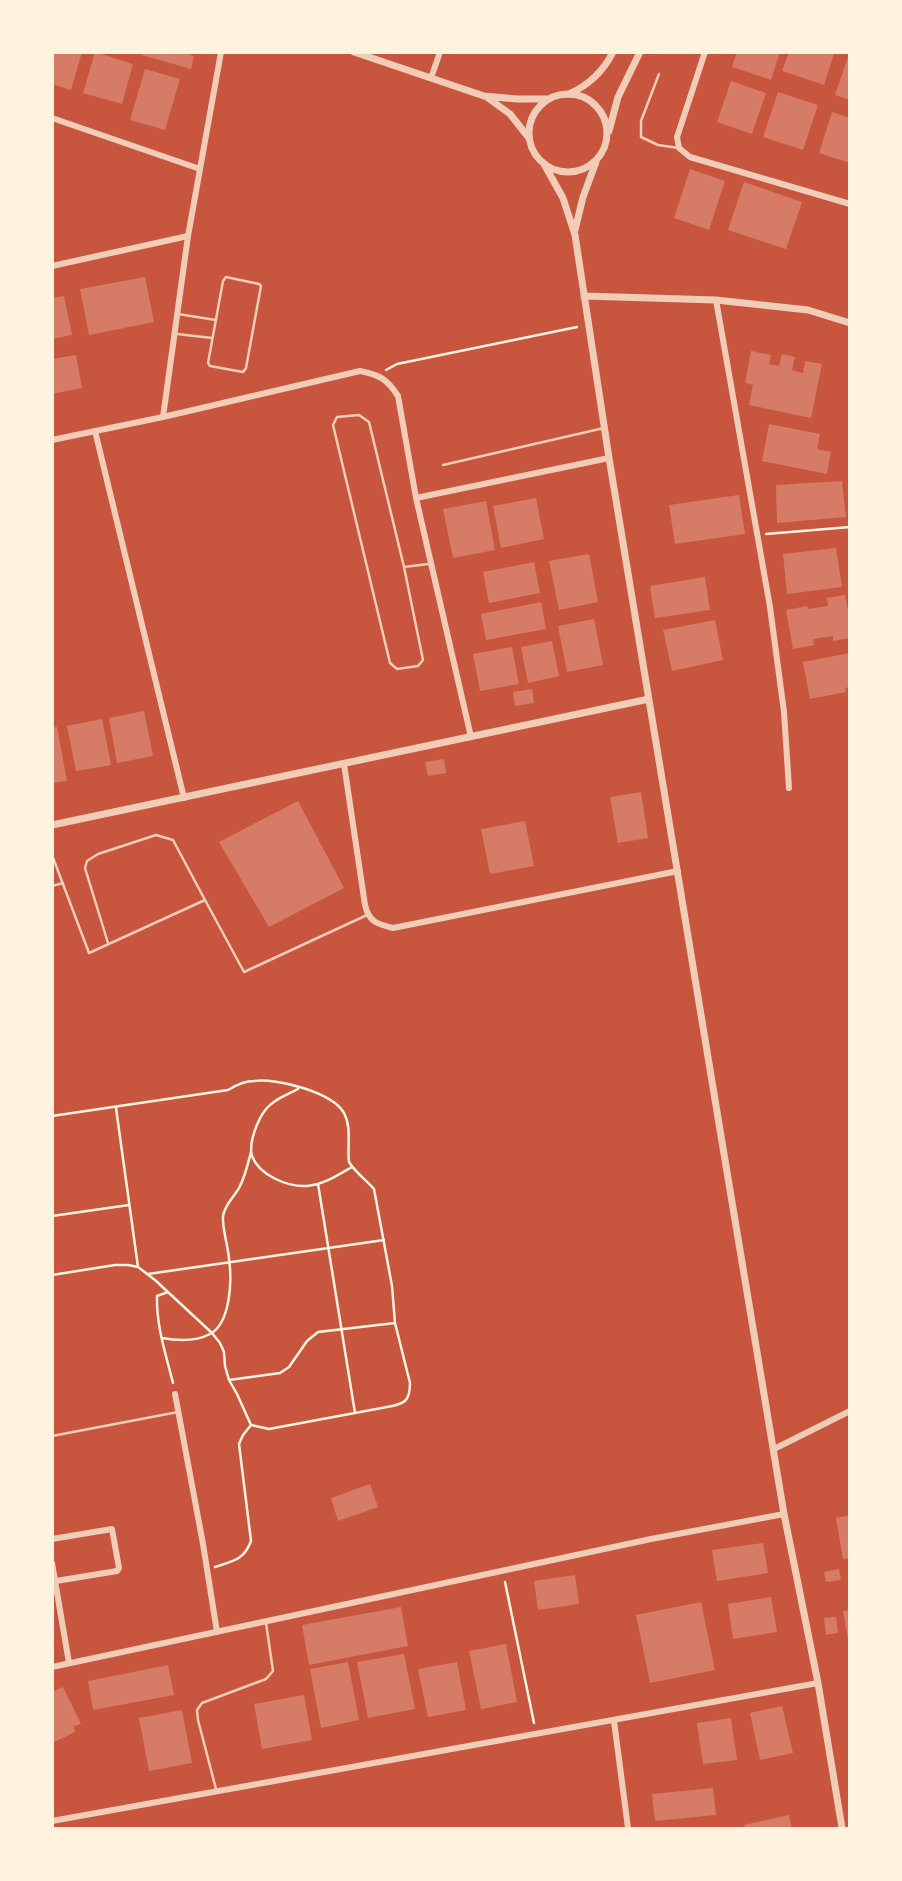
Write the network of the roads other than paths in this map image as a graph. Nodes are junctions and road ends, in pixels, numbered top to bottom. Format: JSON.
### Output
{"nodes":[{"id":1,"x":221,"y":52,"type":"edge"},
{"id":2,"x":354,"y":52,"type":"edge"},
{"id":3,"x":440,"y":52,"type":"edge"},
{"id":4,"x":613,"y":52,"type":"edge"},
{"id":5,"x":640,"y":52,"type":"edge"},
{"id":6,"x":705,"y":52,"type":"edge"},
{"id":7,"x":659,"y":74,"type":"dead end"},
{"id":8,"x":431,"y":78,"type":"junction"},
{"id":9,"x":568,"y":94,"type":"junction"},
{"id":10,"x":484,"y":96,"type":"junction"},
{"id":11,"x":549,"y":99,"type":"junction"},
{"id":12,"x":52,"y":118,"type":"edge"},
{"id":13,"x":607,"y":138,"type":"junction"},
{"id":14,"x":529,"y":139,"type":"junction"},
{"id":15,"x":679,"y":148,"type":"junction"},
{"id":16,"x":596,"y":161,"type":"junction"},
{"id":17,"x":544,"y":164,"type":"junction"},
{"id":18,"x":200,"y":169,"type":"junction"},
{"id":19,"x":849,"y":204,"type":"edge"},
{"id":20,"x":575,"y":234,"type":"junction"},
{"id":21,"x":188,"y":236,"type":"junction"},
{"id":22,"x":52,"y":266,"type":"edge"},
{"id":23,"x":584,"y":296,"type":"junction"},
{"id":24,"x":716,"y":300,"type":"junction"},
{"id":25,"x":177,"y":314,"type":"junction"},
{"id":26,"x":216,"y":320,"type":"junction"},
{"id":27,"x":849,"y":323,"type":"edge"},
{"id":28,"x":175,"y":333,"type":"junction"},
{"id":29,"x":212,"y":338,"type":"junction"},
{"id":30,"x":163,"y":417,"type":"junction"},
{"id":31,"x":604,"y":428,"type":"junction"},
{"id":32,"x":95,"y":432,"type":"junction"},
{"id":33,"x":52,"y":440,"type":"edge"},
{"id":34,"x":609,"y":458,"type":"junction"},
{"id":35,"x":443,"y":465,"type":"dead end"},
{"id":36,"x":416,"y":498,"type":"junction"},
{"id":37,"x":431,"y":564,"type":"junction"},
{"id":38,"x":404,"y":567,"type":"junction"},
{"id":39,"x":649,"y":699,"type":"junction"},
{"id":40,"x":471,"y":737,"type":"junction"},
{"id":41,"x":344,"y":764,"type":"junction"},
{"id":42,"x":789,"y":788,"type":"dead end"},
{"id":43,"x":184,"y":798,"type":"junction"},
{"id":44,"x":52,"y":825,"type":"edge"},
{"id":45,"x":52,"y":855,"type":"edge"},
{"id":46,"x":678,"y":871,"type":"junction"},
{"id":47,"x":63,"y":883,"type":"junction"},
{"id":48,"x":52,"y":886,"type":"edge"},
{"id":49,"x":205,"y":900,"type":"junction"},
{"id":50,"x":368,"y":915,"type":"junction"},
{"id":51,"x":108,"y":944,"type":"junction"},
{"id":52,"x":175,"y":1394,"type":"road end"},
{"id":53,"x":849,"y":1411,"type":"edge"},
{"id":54,"x":178,"y":1412,"type":"junction"},
{"id":55,"x":52,"y":1436,"type":"edge"},
{"id":56,"x":774,"y":1449,"type":"junction"},
{"id":57,"x":784,"y":1514,"type":"junction"},
{"id":58,"x":52,"y":1539,"type":"edge"},
{"id":59,"x":52,"y":1563,"type":"edge"},
{"id":60,"x":55,"y":1581,"type":"junction"},
{"id":61,"x":266,"y":1621,"type":"junction"},
{"id":62,"x":217,"y":1632,"type":"junction"},
{"id":63,"x":69,"y":1663,"type":"junction"},
{"id":64,"x":52,"y":1667,"type":"edge"},
{"id":65,"x":818,"y":1683,"type":"junction"},
{"id":66,"x":614,"y":1721,"type":"junction"},
{"id":67,"x":217,"y":1792,"type":"junction"},
{"id":68,"x":52,"y":1821,"type":"edge"},
{"id":69,"x":628,"y":1829,"type":"edge"},
{"id":70,"x":842,"y":1829,"type":"edge"}],
"edges":[{"from":1,"to":18,"type":"street"},
{"from":2,"to":8,"type":"street"},
{"from":3,"to":8,"type":"street"},
{"from":4,"to":9,"type":"street"},
{"from":5,"to":13,"type":"street"},
{"from":6,"to":15,"type":"street"},
{"from":7,"to":15,"type":"lane"},
{"from":8,"to":10,"type":"street"},
{"from":9,"to":11,"type":"street"},
{"from":9,"to":13,"type":"street"},
{"from":10,"to":11,"type":"street"},
{"from":10,"to":14,"type":"street"},
{"from":11,"to":14,"type":"street"},
{"from":12,"to":18,"type":"street"},
{"from":13,"to":16,"type":"street"},
{"from":14,"to":17,"type":"street"},
{"from":15,"to":19,"type":"street"},
{"from":16,"to":17,"type":"street"},
{"from":16,"to":20,"type":"street"},
{"from":17,"to":20,"type":"street"},
{"from":18,"to":21,"type":"street"},
{"from":20,"to":23,"type":"street"},
{"from":21,"to":22,"type":"street"},
{"from":21,"to":25,"type":"street"},
{"from":23,"to":24,"type":"street"},
{"from":23,"to":31,"type":"street"},
{"from":24,"to":27,"type":"street"},
{"from":24,"to":42,"type":"street"},
{"from":25,"to":26,"type":"lane"},
{"from":25,"to":28,"type":"street"},
{"from":26,"to":29,"type":"lane"},
{"from":26,"to":29,"type":"lane"},
{"from":28,"to":29,"type":"lane"},
{"from":28,"to":30,"type":"street"},
{"from":30,"to":32,"type":"street"},
{"from":30,"to":36,"type":"street"},
{"from":31,"to":34,"type":"street"},
{"from":31,"to":35,"type":"lane"},
{"from":32,"to":33,"type":"street"},
{"from":32,"to":43,"type":"street"},
{"from":34,"to":36,"type":"street"},
{"from":34,"to":39,"type":"street"},
{"from":36,"to":37,"type":"street"},
{"from":37,"to":38,"type":"lane"},
{"from":37,"to":40,"type":"street"},
{"from":38,"to":38,"type":"lane"},
{"from":39,"to":40,"type":"street"},
{"from":39,"to":46,"type":"street"},
{"from":40,"to":41,"type":"street"},
{"from":41,"to":43,"type":"street"},
{"from":41,"to":50,"type":"street"},
{"from":43,"to":44,"type":"street"},
{"from":45,"to":47,"type":"lane"},
{"from":46,"to":50,"type":"street"},
{"from":46,"to":56,"type":"street"},
{"from":47,"to":48,"type":"lane"},
{"from":47,"to":51,"type":"lane"},
{"from":49,"to":50,"type":"lane"},
{"from":49,"to":51,"type":"lane"},
{"from":49,"to":51,"type":"lane"},
{"from":52,"to":54,"type":"street"},
{"from":53,"to":56,"type":"street"},
{"from":54,"to":55,"type":"lane"},
{"from":54,"to":62,"type":"street"},
{"from":56,"to":57,"type":"street"},
{"from":57,"to":61,"type":"street"},
{"from":57,"to":65,"type":"street"},
{"from":58,"to":60,"type":"street"},
{"from":59,"to":60,"type":"street"},
{"from":60,"to":63,"type":"street"},
{"from":61,"to":62,"type":"street"},
{"from":61,"to":67,"type":"lane"},
{"from":62,"to":63,"type":"street"},
{"from":63,"to":64,"type":"street"},
{"from":65,"to":66,"type":"street"},
{"from":65,"to":70,"type":"street"},
{"from":66,"to":67,"type":"street"},
{"from":66,"to":69,"type":"street"},
{"from":67,"to":68,"type":"street"}]}
